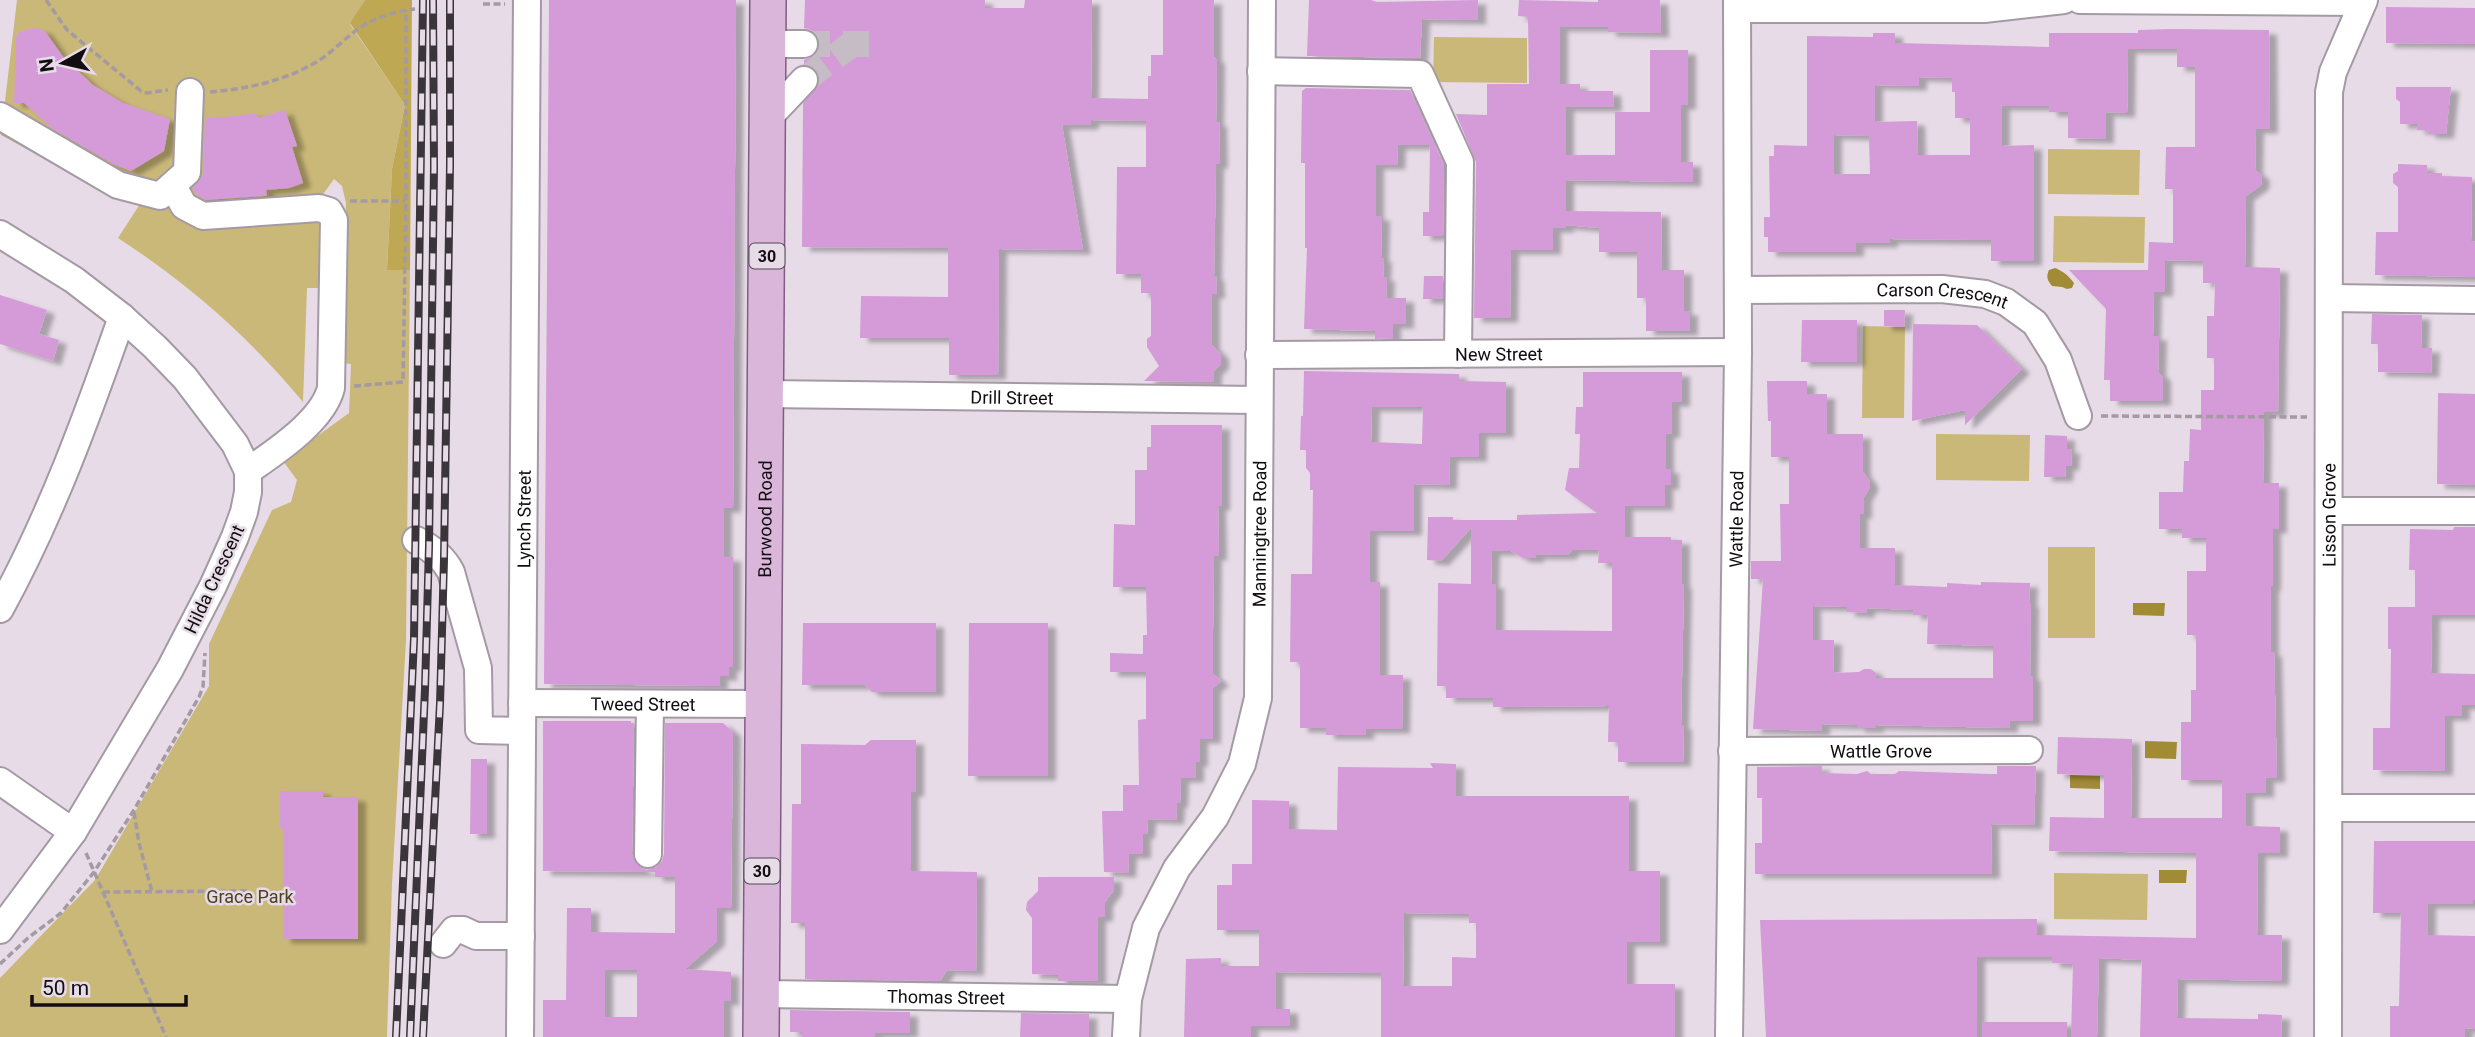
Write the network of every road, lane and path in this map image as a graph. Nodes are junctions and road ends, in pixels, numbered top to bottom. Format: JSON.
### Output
{"nodes":[{"id":1,"x":46,"y":0,"type":"edge"},
{"id":2,"x":527,"y":0,"type":"edge"},
{"id":3,"x":768,"y":0,"type":"edge"},
{"id":4,"x":1262,"y":0,"type":"edge"},
{"id":5,"x":2064,"y":0,"type":"edge"},
{"id":6,"x":2080,"y":0,"type":"edge"},
{"id":7,"x":2363,"y":1,"type":"edge"},
{"id":8,"x":1737,"y":5,"type":"edge"},
{"id":9,"x":415,"y":9,"type":"dead end"},
{"id":10,"x":406,"y":10,"type":"junction"},
{"id":11,"x":768,"y":44,"type":"junction"},
{"id":12,"x":804,"y":44,"type":"tunnel mouth"},
{"id":13,"x":1261,"y":71,"type":"junction"},
{"id":14,"x":804,"y":80,"type":"tunnel mouth"},
{"id":15,"x":190,"y":92,"type":"junction"},
{"id":16,"x":0,"y":116,"type":"edge"},
{"id":17,"x":768,"y":118,"type":"junction"},
{"id":18,"x":173,"y":186,"type":"junction"},
{"id":19,"x":406,"y":201,"type":"junction"},
{"id":20,"x":326,"y":209,"type":"junction"},
{"id":21,"x":3,"y":237,"type":"edge"},
{"id":22,"x":1738,"y":290,"type":"junction"},
{"id":23,"x":2330,"y":299,"type":"junction"},
{"id":24,"x":2475,"y":300,"type":"edge"},
{"id":25,"x":122,"y":317,"type":"junction"},
{"id":26,"x":1738,"y":352,"type":"junction"},
{"id":27,"x":1458,"y":354,"type":"junction"},
{"id":28,"x":1259,"y":355,"type":"junction"},
{"id":29,"x":331,"y":388,"type":"junction"},
{"id":30,"x":765,"y":394,"type":"junction"},
{"id":31,"x":1258,"y":400,"type":"junction"},
{"id":32,"x":2078,"y":416,"type":"joint"},
{"id":33,"x":2330,"y":417,"type":"junction"},
{"id":34,"x":248,"y":471,"type":"junction"},
{"id":35,"x":2329,"y":511,"type":"junction"},
{"id":36,"x":2475,"y":511,"type":"edge"},
{"id":37,"x":416,"y":540,"type":"dead end"},
{"id":38,"x":0,"y":609,"type":"edge"},
{"id":39,"x":522,"y":703,"type":"junction"},
{"id":40,"x":650,"y":704,"type":"junction"},
{"id":41,"x":763,"y":704,"type":"junction"},
{"id":42,"x":522,"y":731,"type":"junction"},
{"id":43,"x":2029,"y":750,"type":"dead end"},
{"id":44,"x":1732,"y":751,"type":"junction"},
{"id":45,"x":0,"y":781,"type":"edge"},
{"id":46,"x":2329,"y":808,"type":"junction"},
{"id":47,"x":2475,"y":808,"type":"edge"},
{"id":48,"x":134,"y":810,"type":"dead end"},
{"id":49,"x":73,"y":832,"type":"junction"},
{"id":50,"x":648,"y":854,"type":"dead end"},
{"id":51,"x":247,"y":891,"type":"dead end"},
{"id":52,"x":103,"y":892,"type":"junction"},
{"id":53,"x":152,"y":892,"type":"junction"},
{"id":54,"x":0,"y":930,"type":"edge"},
{"id":55,"x":521,"y":936,"type":"junction"},
{"id":56,"x":443,"y":944,"type":"dead end"},
{"id":57,"x":0,"y":964,"type":"edge"},
{"id":58,"x":762,"y":993,"type":"junction"},
{"id":59,"x":1128,"y":999,"type":"junction"},
{"id":60,"x":166,"y":1037,"type":"edge"},
{"id":61,"x":520,"y":1037,"type":"edge"},
{"id":62,"x":761,"y":1037,"type":"edge"},
{"id":63,"x":1126,"y":1037,"type":"edge"},
{"id":64,"x":1729,"y":1037,"type":"edge"},
{"id":65,"x":2328,"y":1037,"type":"edge"}],
"edges":[{"from":1,"to":15,"type":"path"},
{"from":2,"to":39,"type":"street","name":"Lynch Street"},
{"from":3,"to":11,"type":"main road","name":"Burwood Road","number":"30"},
{"from":4,"to":13,"type":"street","name":"Manningtree Road"},
{"from":5,"to":8,"type":"street"},
{"from":6,"to":7,"type":"street"},
{"from":7,"to":23,"type":"street","name":"Lisson Grove"},
{"from":8,"to":22,"type":"street","name":"Wattle Road"},
{"from":9,"to":10,"type":"path"},
{"from":10,"to":15,"type":"path"},
{"from":10,"to":19,"type":"path"},
{"from":11,"to":12,"type":"street"},
{"from":11,"to":17,"type":"main road","name":"Burwood Road","number":"30"},
{"from":13,"to":27,"type":"street"},
{"from":13,"to":28,"type":"street","name":"Manningtree Road"},
{"from":14,"to":17,"type":"street"},
{"from":15,"to":18,"type":"street"},
{"from":16,"to":18,"type":"street"},
{"from":17,"to":30,"type":"main road","name":"Burwood Road","number":"30"},
{"from":18,"to":20,"type":"street"},
{"from":19,"to":20,"type":"path"},
{"from":19,"to":29,"type":"path"},
{"from":20,"to":29,"type":"street"},
{"from":21,"to":25,"type":"street"},
{"from":22,"to":26,"type":"street","name":"Wattle Road"},
{"from":22,"to":32,"type":"street","name":"Carson Crescent"},
{"from":23,"to":24,"type":"street"},
{"from":23,"to":33,"type":"street","name":"Lisson Grove"},
{"from":25,"to":34,"type":"street"},
{"from":25,"to":38,"type":"street"},
{"from":26,"to":27,"type":"street","name":"New Street"},
{"from":26,"to":44,"type":"street","name":"Wattle Road"},
{"from":27,"to":28,"type":"street","name":"New Street"},
{"from":28,"to":31,"type":"street","name":"Manningtree Road"},
{"from":29,"to":34,"type":"street"},
{"from":30,"to":31,"type":"street","name":"Drill Street"},
{"from":30,"to":41,"type":"main road","name":"Burwood Road","number":"30"},
{"from":31,"to":59,"type":"street","name":"Manningtree Road"},
{"from":32,"to":33,"type":"path"},
{"from":33,"to":35,"type":"street","name":"Lisson Grove"},
{"from":34,"to":49,"type":"street","name":"Hilda Crescent"},
{"from":35,"to":36,"type":"street"},
{"from":35,"to":46,"type":"street","name":"Lisson Grove"},
{"from":37,"to":42,"type":"street"},
{"from":39,"to":40,"type":"street","name":"Tweed Street"},
{"from":39,"to":42,"type":"street","name":"Lynch Street"},
{"from":40,"to":41,"type":"street","name":"Tweed Street"},
{"from":40,"to":50,"type":"street"},
{"from":41,"to":58,"type":"main road","name":"Burwood Road","number":"30"},
{"from":42,"to":55,"type":"street","name":"Lynch Street"},
{"from":43,"to":44,"type":"street","name":"Wattle Grove"},
{"from":44,"to":64,"type":"street","name":"Wattle Road"},
{"from":45,"to":49,"type":"street"},
{"from":46,"to":47,"type":"street"},
{"from":46,"to":65,"type":"street","name":"Lisson Grove"},
{"from":48,"to":53,"type":"path"},
{"from":49,"to":54,"type":"street","name":"Hilda Crescent"},
{"from":51,"to":53,"type":"path"},
{"from":52,"to":53,"type":"path"},
{"from":52,"to":57,"type":"path"},
{"from":52,"to":60,"type":"path"},
{"from":55,"to":56,"type":"street"},
{"from":55,"to":61,"type":"street","name":"Lynch Street"},
{"from":58,"to":59,"type":"street","name":"Thomas Street"},
{"from":58,"to":62,"type":"main road","name":"Burwood Road","number":"30"},
{"from":59,"to":63,"type":"street","name":"Manningtree Road"}]}
